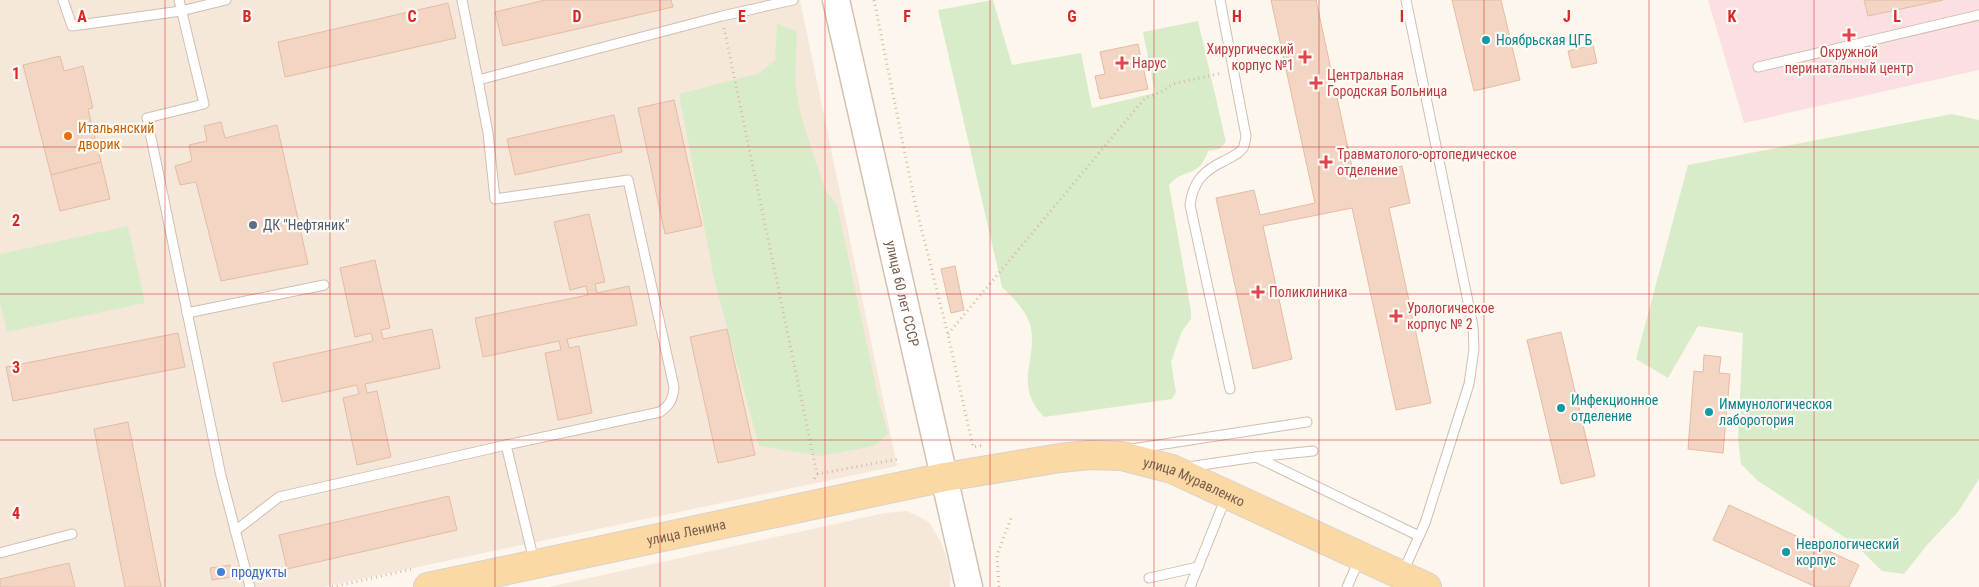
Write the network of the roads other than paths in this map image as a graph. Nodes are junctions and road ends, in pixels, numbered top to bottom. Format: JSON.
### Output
{"nodes":[{"id":1,"x":63,"y":0,"type":"edge"},
{"id":2,"x":179,"y":0,"type":"edge"},
{"id":3,"x":226,"y":0,"type":"edge"},
{"id":4,"x":462,"y":0,"type":"edge"},
{"id":5,"x":793,"y":0,"type":"edge"},
{"id":6,"x":836,"y":0,"type":"edge"},
{"id":7,"x":1220,"y":0,"type":"edge"},
{"id":8,"x":1406,"y":0,"type":"edge"},
{"id":9,"x":181,"y":11,"type":"junction"},
{"id":10,"x":1979,"y":15,"type":"edge"},
{"id":11,"x":1758,"y":67,"type":"dead end"},
{"id":12,"x":478,"y":80,"type":"junction"},
{"id":13,"x":324,"y":285,"type":"dead end"},
{"id":14,"x":187,"y":312,"type":"junction"},
{"id":15,"x":1230,"y":389,"type":"dead end"},
{"id":16,"x":1307,"y":422,"type":"dead end"},
{"id":17,"x":506,"y":445,"type":"junction"},
{"id":18,"x":1313,"y":451,"type":"dead end"},
{"id":19,"x":1090,"y":456,"type":"junction"},
{"id":20,"x":1256,"y":457,"type":"junction"},
{"id":21,"x":1172,"y":469,"type":"junction"},
{"id":22,"x":944,"y":477,"type":"junction"},
{"id":23,"x":1227,"y":494,"type":"junction"},
{"id":24,"x":235,"y":531,"type":"junction"},
{"id":25,"x":72,"y":534,"type":"dead end"},
{"id":26,"x":1419,"y":536,"type":"junction"},
{"id":27,"x":0,"y":553,"type":"edge"},
{"id":28,"x":1361,"y":556,"type":"junction"},
{"id":29,"x":535,"y":564,"type":"junction"},
{"id":30,"x":1198,"y":567,"type":"junction"},
{"id":31,"x":1402,"y":575,"type":"junction"},
{"id":32,"x":1149,"y":578,"type":"dead end"},
{"id":33,"x":250,"y":587,"type":"edge"},
{"id":34,"x":428,"y":587,"type":"edge"},
{"id":35,"x":969,"y":587,"type":"edge"},
{"id":36,"x":1190,"y":587,"type":"edge"},
{"id":37,"x":1347,"y":587,"type":"edge"},
{"id":38,"x":1427,"y":587,"type":"edge"}],
"edges":[{"from":1,"to":9,"type":"lane"},
{"from":2,"to":9,"type":"lane"},
{"from":3,"to":9,"type":"lane"},
{"from":4,"to":12,"type":"lane"},
{"from":5,"to":12,"type":"lane"},
{"from":6,"to":22,"type":"main road","name":"улица 60 лет СССР"},
{"from":7,"to":15,"type":"lane"},
{"from":8,"to":26,"type":"lane"},
{"from":9,"to":14,"type":"lane"},
{"from":10,"to":11,"type":"lane"},
{"from":12,"to":17,"type":"lane"},
{"from":13,"to":14,"type":"lane"},
{"from":14,"to":24,"type":"lane"},
{"from":16,"to":19,"type":"lane"},
{"from":17,"to":24,"type":"lane"},
{"from":17,"to":29,"type":"lane"},
{"from":18,"to":20,"type":"lane"},
{"from":19,"to":21,"type":"main road","name":"улица Муравленко"},
{"from":19,"to":22,"type":"main road","name":"улица Муравленко"},
{"from":20,"to":21,"type":"lane"},
{"from":20,"to":26,"type":"lane"},
{"from":21,"to":23,"type":"main road","name":"улица Муравленко"},
{"from":22,"to":29,"type":"main road","name":"улица Ленина"},
{"from":22,"to":35,"type":"main road","name":"улица 60 лет СССР"},
{"from":23,"to":28,"type":"main road","name":"улица Муравленко"},
{"from":23,"to":30,"type":"lane"},
{"from":24,"to":33,"type":"lane"},
{"from":25,"to":27,"type":"lane"},
{"from":26,"to":31,"type":"lane"},
{"from":28,"to":31,"type":"main road","name":"улица Муравленко"},
{"from":28,"to":37,"type":"lane"},
{"from":29,"to":34,"type":"main road","name":"улица Ленина"},
{"from":30,"to":32,"type":"lane"},
{"from":30,"to":36,"type":"lane"},
{"from":31,"to":38,"type":"main road","name":"улица Муравленко"}]}
